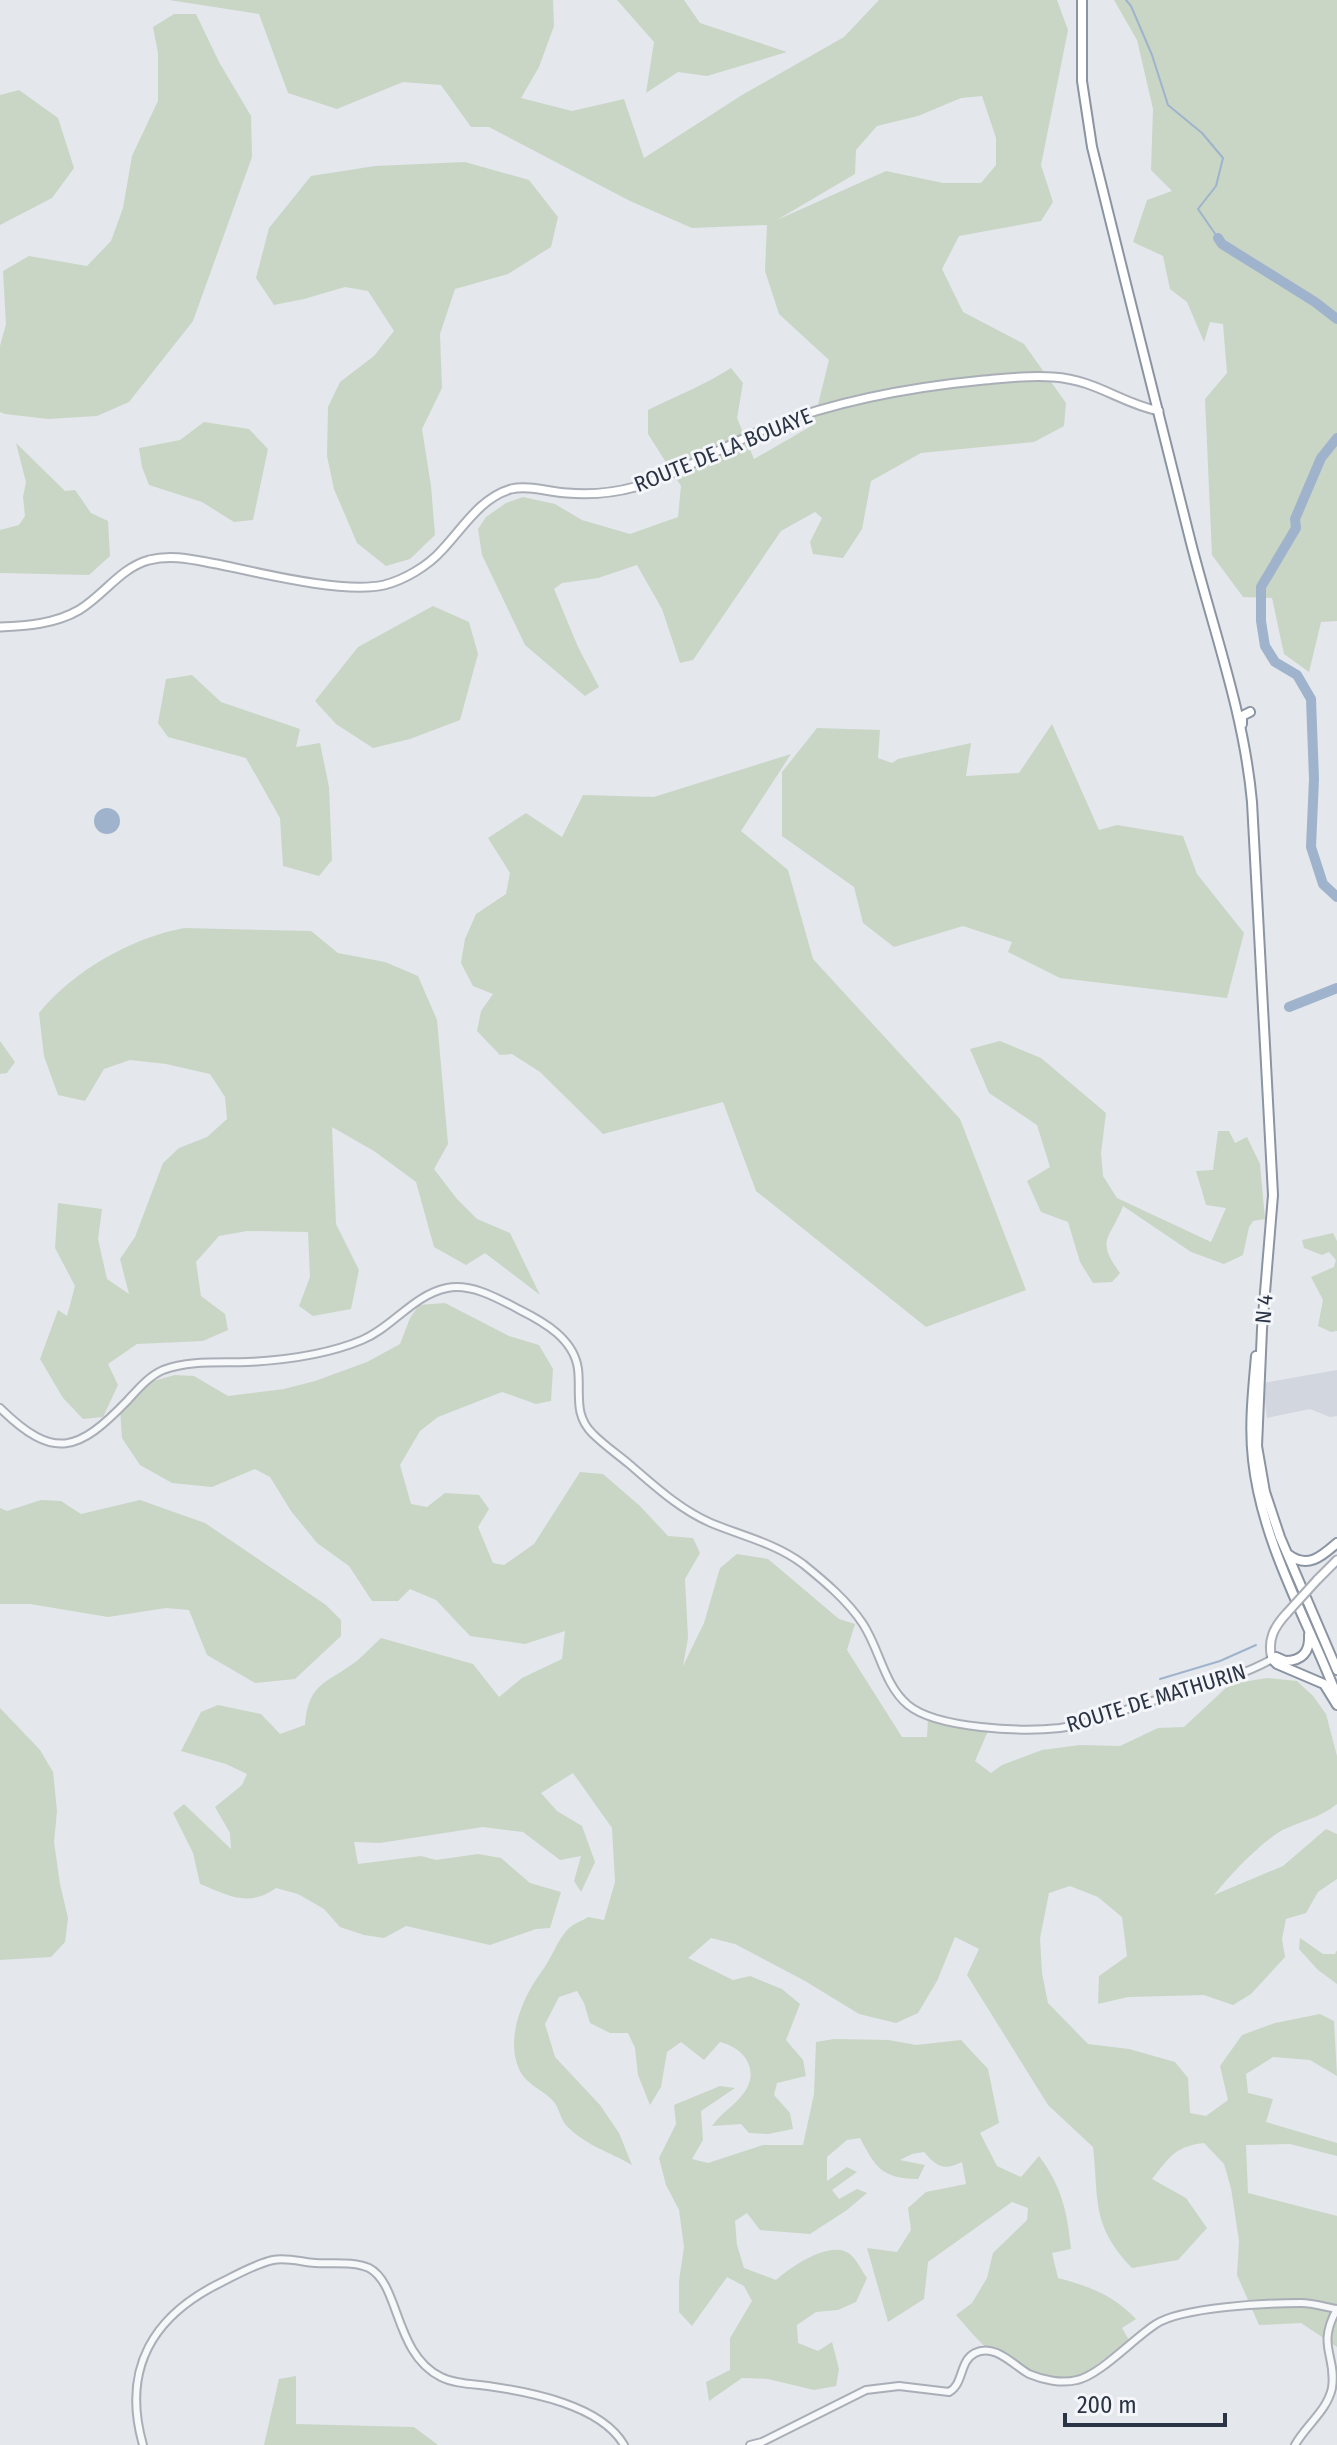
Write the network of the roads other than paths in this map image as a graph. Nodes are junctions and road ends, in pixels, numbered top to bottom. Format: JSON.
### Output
{"nodes":[{"id":1,"x":1082,"y":0,"type":"edge"},
{"id":2,"x":1159,"y":411,"type":"junction"},
{"id":3,"x":0,"y":627,"type":"edge"},
{"id":4,"x":1219,"y":644,"type":"junction"},
{"id":5,"x":0,"y":1408,"type":"edge"},
{"id":6,"x":1337,"y":1543,"type":"edge"},
{"id":7,"x":1288,"y":1554,"type":"junction"},
{"id":8,"x":1337,"y":1560,"type":"edge"},
{"id":9,"x":1309,"y":1631,"type":"junction"},
{"id":10,"x":1274,"y":1658,"type":"junction"},
{"id":11,"x":1337,"y":1670,"type":"edge"},
{"id":12,"x":1337,"y":1696,"type":"edge"},
{"id":13,"x":1337,"y":1705,"type":"edge"},
{"id":14,"x":1337,"y":2309,"type":"edge"},
{"id":15,"x":143,"y":2445,"type":"edge"},
{"id":16,"x":624,"y":2445,"type":"edge"},
{"id":17,"x":750,"y":2445,"type":"edge"},
{"id":18,"x":1295,"y":2445,"type":"edge"}],
"edges":[{"from":1,"to":2,"type":"highway","number":"N 4"},
{"from":2,"to":3,"type":"main road","name":"ROUTE DE LA BOUAYE"},
{"from":2,"to":4,"type":"highway","number":"N 4"},
{"from":4,"to":7,"type":"highway","name":"N 4","number":"N 4"},
{"from":4,"to":9,"type":"highway","number":"N 4"},
{"from":5,"to":10,"type":"street","name":"ROUTE DE MATHURIN"},
{"from":6,"to":7,"type":"highway"},
{"from":7,"to":11,"type":"highway","name":"N 4"},
{"from":8,"to":10,"type":"main road","bridge":true},
{"from":9,"to":10,"type":"highway"},
{"from":9,"to":12,"type":"highway","number":"N 4"},
{"from":10,"to":13,"type":"highway"},
{"from":14,"to":17,"type":"street"},
{"from":14,"to":18,"type":"street"},
{"from":15,"to":16,"type":"street"}]}
